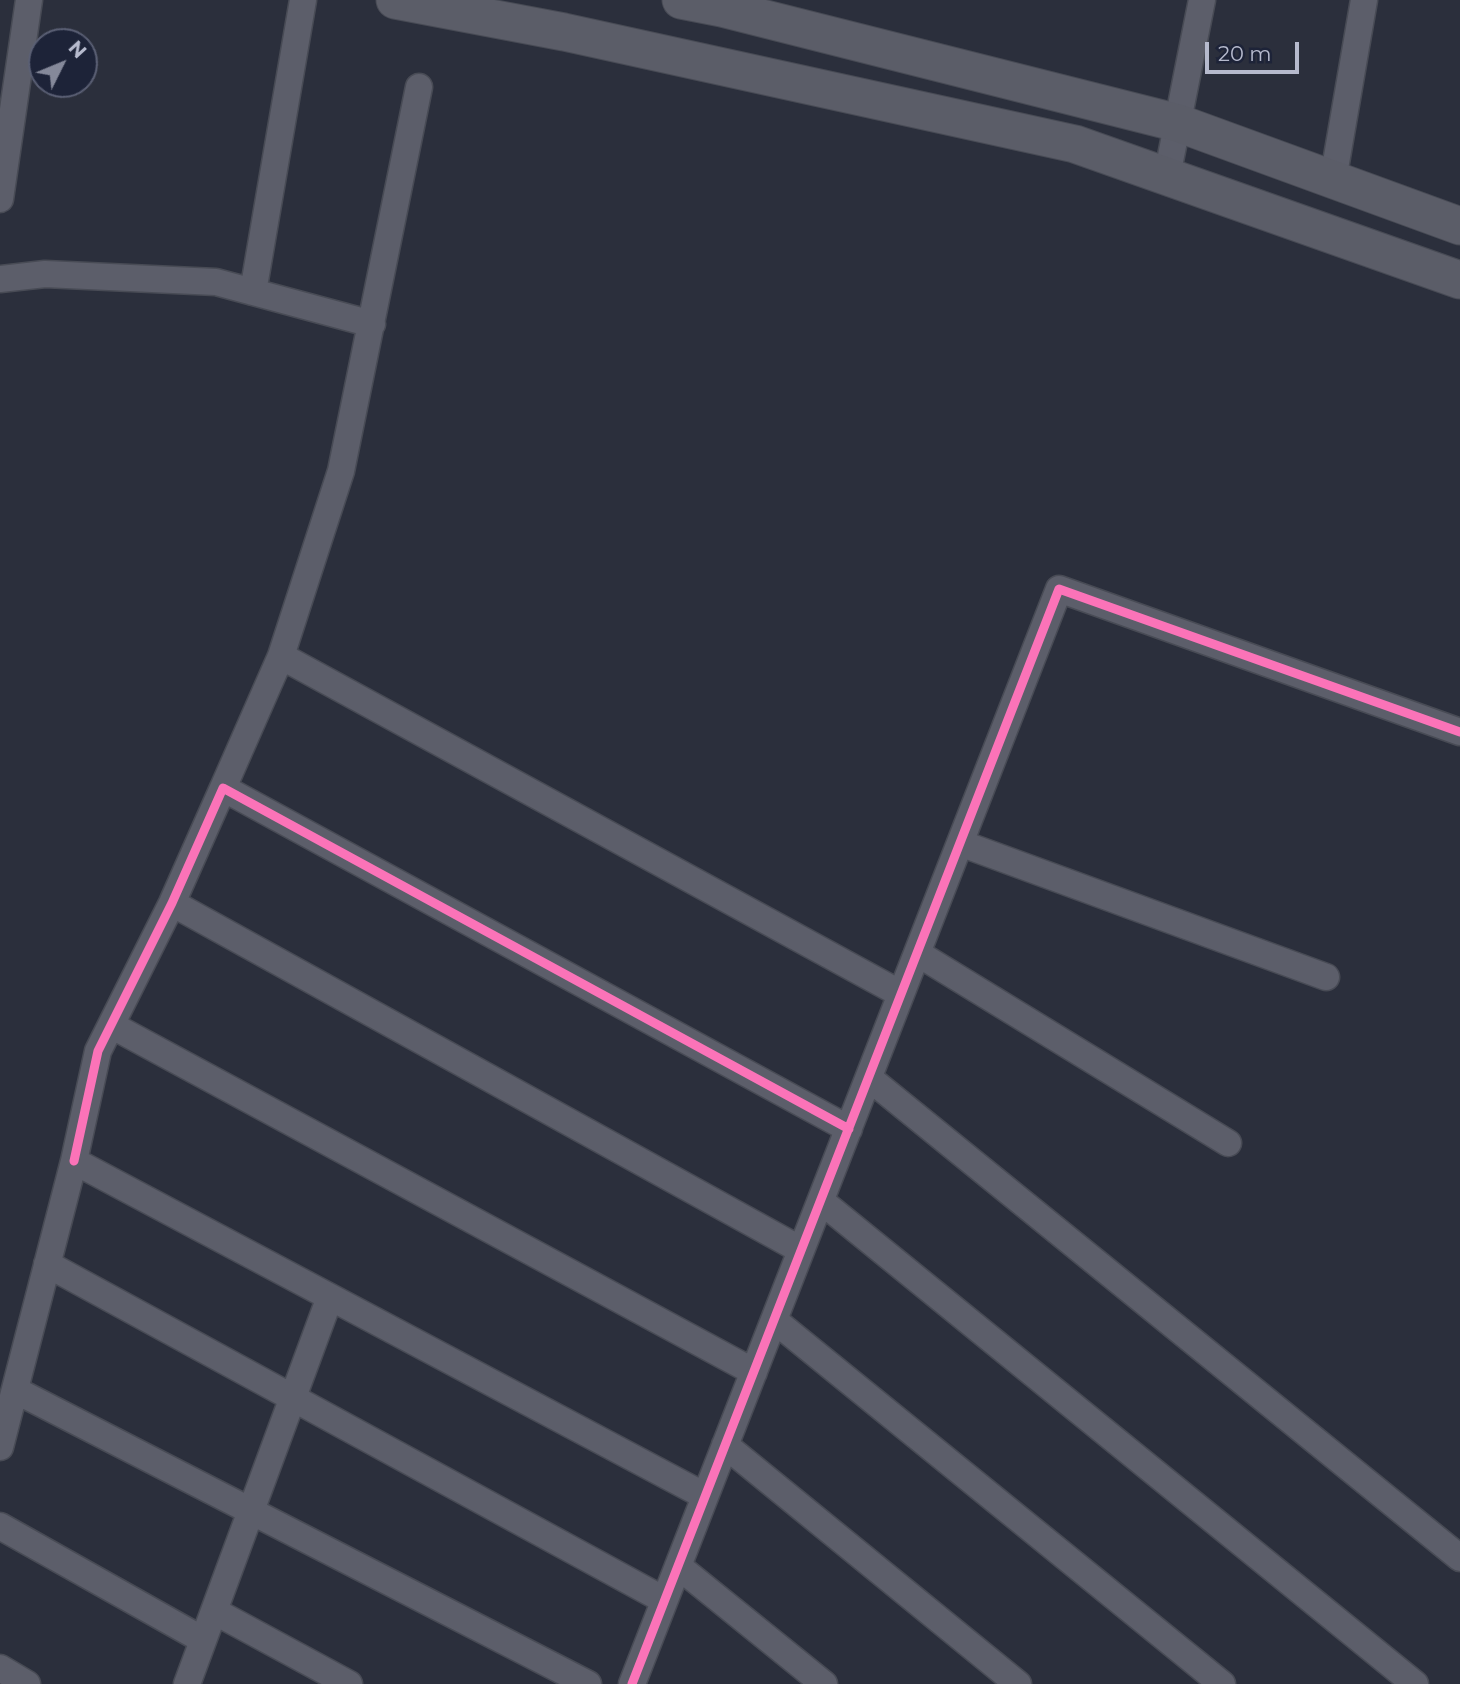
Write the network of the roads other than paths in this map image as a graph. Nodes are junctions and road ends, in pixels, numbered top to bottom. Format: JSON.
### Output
{"nodes":[{"id":1,"x":29,"y":0,"type":"edge"},
{"id":2,"x":303,"y":0,"type":"edge"},
{"id":3,"x":396,"y":0,"type":"edge"},
{"id":4,"x":681,"y":0,"type":"edge"},
{"id":5,"x":1202,"y":0,"type":"edge"},
{"id":6,"x":1364,"y":0,"type":"edge"},
{"id":7,"x":723,"y":4,"type":"edge"},
{"id":8,"x":445,"y":5,"type":"edge"},
{"id":9,"x":419,"y":87,"type":"dead end"},
{"id":10,"x":1178,"y":123,"type":"junction"},
{"id":11,"x":1167,"y":176,"type":"junction"},
{"id":12,"x":1334,"y":180,"type":"junction"},
{"id":13,"x":0,"y":199,"type":"edge"},
{"id":14,"x":1460,"y":226,"type":"edge"},
{"id":15,"x":0,"y":279,"type":"edge"},
{"id":16,"x":1460,"y":280,"type":"edge"},
{"id":17,"x":253,"y":292,"type":"junction"},
{"id":18,"x":372,"y":324,"type":"junction"},
{"id":19,"x":281,"y":656,"type":"junction"},
{"id":20,"x":1460,"y":732,"type":"edge"},
{"id":21,"x":223,"y":788,"type":"junction"},
{"id":22,"x":960,"y":844,"type":"junction"},
{"id":23,"x":172,"y":903,"type":"junction"},
{"id":24,"x":917,"y":953,"type":"junction"},
{"id":25,"x":1326,"y":977,"type":"dead end"},
{"id":26,"x":901,"y":993,"type":"junction"},
{"id":27,"x":111,"y":1025,"type":"junction"},
{"id":28,"x":869,"y":1078,"type":"junction"},
{"id":29,"x":849,"y":1129,"type":"junction"},
{"id":30,"x":1228,"y":1143,"type":"dead end"},
{"id":31,"x":74,"y":1161,"type":"junction"},
{"id":32,"x":821,"y":1202,"type":"junction"},
{"id":33,"x":801,"y":1250,"type":"junction"},
{"id":34,"x":47,"y":1264,"type":"junction"},
{"id":35,"x":330,"y":1297,"type":"junction"},
{"id":36,"x":774,"y":1320,"type":"junction"},
{"id":37,"x":754,"y":1372,"type":"junction"},
{"id":38,"x":15,"y":1390,"type":"junction"},
{"id":39,"x":293,"y":1398,"type":"junction"},
{"id":40,"x":725,"y":1446,"type":"junction"},
{"id":41,"x":0,"y":1447,"type":"edge"},
{"id":42,"x":705,"y":1496,"type":"junction"},
{"id":43,"x":251,"y":1511,"type":"junction"},
{"id":44,"x":0,"y":1527,"type":"edge"},
{"id":45,"x":1460,"y":1559,"type":"edge"},
{"id":46,"x":678,"y":1566,"type":"junction"},
{"id":47,"x":664,"y":1600,"type":"junction"},
{"id":48,"x":214,"y":1612,"type":"junction"},
{"id":49,"x":203,"y":1640,"type":"junction"},
{"id":50,"x":0,"y":1668,"type":"edge"},
{"id":51,"x":27,"y":1684,"type":"edge"},
{"id":52,"x":187,"y":1684,"type":"edge"},
{"id":53,"x":349,"y":1684,"type":"edge"},
{"id":54,"x":588,"y":1684,"type":"edge"},
{"id":55,"x":632,"y":1684,"type":"edge"},
{"id":56,"x":824,"y":1684,"type":"edge"},
{"id":57,"x":1018,"y":1684,"type":"edge"},
{"id":58,"x":1222,"y":1684,"type":"edge"},
{"id":59,"x":1415,"y":1684,"type":"edge"}],
"edges":[{"from":1,"to":13,"type":"street"},
{"from":2,"to":17,"type":"street"},
{"from":3,"to":8,"type":"main road"},
{"from":4,"to":7,"type":"main road"},
{"from":5,"to":10,"type":"street"},
{"from":6,"to":12,"type":"street"},
{"from":7,"to":10,"type":"main road"},
{"from":8,"to":11,"type":"main road"},
{"from":9,"to":18,"type":"street"},
{"from":10,"to":11,"type":"street"},
{"from":10,"to":12,"type":"main road"},
{"from":11,"to":16,"type":"main road"},
{"from":12,"to":14,"type":"main road"},
{"from":15,"to":17,"type":"street"},
{"from":17,"to":18,"type":"street"},
{"from":18,"to":19,"type":"street"},
{"from":19,"to":21,"type":"street"},
{"from":19,"to":26,"type":"street"},
{"from":20,"to":22,"type":"street"},
{"from":21,"to":23,"type":"street"},
{"from":21,"to":29,"type":"street"},
{"from":22,"to":24,"type":"street"},
{"from":22,"to":25,"type":"street"},
{"from":23,"to":27,"type":"street"},
{"from":23,"to":33,"type":"street"},
{"from":24,"to":26,"type":"street"},
{"from":24,"to":30,"type":"street"},
{"from":26,"to":28,"type":"street"},
{"from":27,"to":31,"type":"street"},
{"from":27,"to":37,"type":"street"},
{"from":28,"to":29,"type":"street"},
{"from":28,"to":45,"type":"street"},
{"from":29,"to":32,"type":"street"},
{"from":31,"to":34,"type":"street"},
{"from":31,"to":35,"type":"street"},
{"from":32,"to":33,"type":"street"},
{"from":32,"to":59,"type":"street"},
{"from":33,"to":36,"type":"street"},
{"from":34,"to":38,"type":"street"},
{"from":34,"to":39,"type":"street"},
{"from":35,"to":39,"type":"street"},
{"from":35,"to":42,"type":"street"},
{"from":36,"to":37,"type":"street"},
{"from":36,"to":58,"type":"street"},
{"from":37,"to":40,"type":"street"},
{"from":38,"to":41,"type":"street"},
{"from":38,"to":43,"type":"street"},
{"from":39,"to":43,"type":"street"},
{"from":39,"to":47,"type":"street"},
{"from":40,"to":42,"type":"street"},
{"from":40,"to":57,"type":"street"},
{"from":42,"to":46,"type":"street"},
{"from":43,"to":48,"type":"street"},
{"from":43,"to":54,"type":"street"},
{"from":44,"to":49,"type":"street"},
{"from":46,"to":47,"type":"street"},
{"from":46,"to":56,"type":"street"},
{"from":47,"to":55,"type":"street"},
{"from":48,"to":49,"type":"street"},
{"from":48,"to":53,"type":"street"},
{"from":49,"to":52,"type":"street"},
{"from":50,"to":51,"type":"street"}]}
